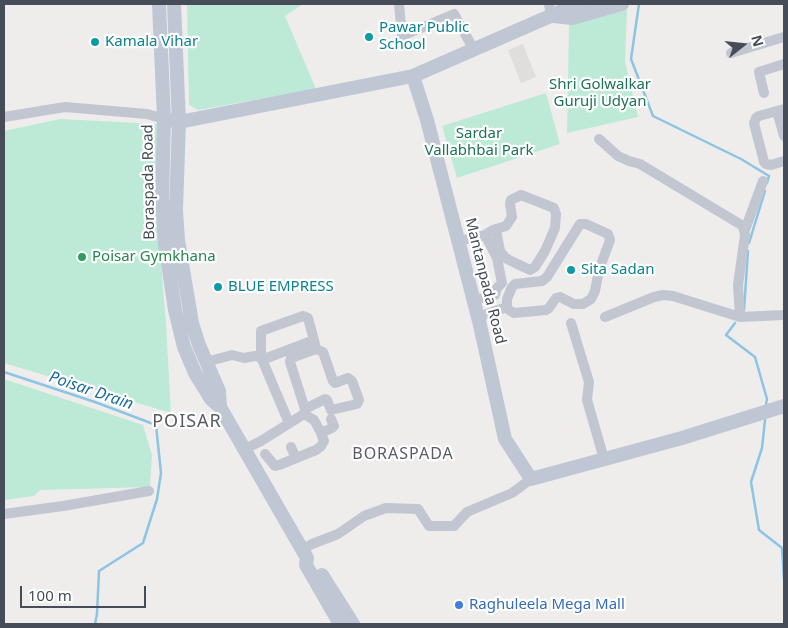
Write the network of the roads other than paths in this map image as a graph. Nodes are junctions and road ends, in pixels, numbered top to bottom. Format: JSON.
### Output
{"nodes":[{"id":1,"x":159,"y":4,"type":"edge"},
{"id":2,"x":174,"y":4,"type":"edge"},
{"id":3,"x":399,"y":4,"type":"edge"},
{"id":4,"x":584,"y":4,"type":"edge"},
{"id":5,"x":622,"y":4,"type":"edge"},
{"id":6,"x":550,"y":10,"type":"edge"},
{"id":7,"x":784,"y":37,"type":"edge"},
{"id":8,"x":474,"y":50,"type":"junction"},
{"id":9,"x":731,"y":53,"type":"dead end"},
{"id":10,"x":784,"y":64,"type":"edge"},
{"id":11,"x":413,"y":76,"type":"junction"},
{"id":12,"x":764,"y":93,"type":"dead end"},
{"id":13,"x":781,"y":110,"type":"edge"},
{"id":14,"x":4,"y":117,"type":"edge"},
{"id":15,"x":164,"y":119,"type":"junction"},
{"id":16,"x":179,"y":122,"type":"junction"},
{"id":17,"x":784,"y":136,"type":"edge"},
{"id":18,"x":599,"y":139,"type":"dead end"},
{"id":19,"x":784,"y":161,"type":"edge"},
{"id":20,"x":763,"y":180,"type":"dead end"},
{"id":21,"x":496,"y":230,"type":"junction"},
{"id":22,"x":745,"y":230,"type":"junction"},
{"id":23,"x":485,"y":235,"type":"junction"},
{"id":24,"x":459,"y":241,"type":"junction"},
{"id":25,"x":503,"y":308,"type":"junction"},
{"id":26,"x":477,"y":310,"type":"junction"},
{"id":27,"x":784,"y":315,"type":"edge"},
{"id":28,"x":604,"y":317,"type":"dead end"},
{"id":29,"x":740,"y":317,"type":"junction"},
{"id":30,"x":192,"y":318,"type":"junction"},
{"id":31,"x":177,"y":321,"type":"junction"},
{"id":32,"x":571,"y":322,"type":"dead end"},
{"id":33,"x":315,"y":344,"type":"junction"},
{"id":34,"x":261,"y":357,"type":"junction"},
{"id":35,"x":206,"y":362,"type":"junction"},
{"id":36,"x":784,"y":406,"type":"edge"},
{"id":37,"x":220,"y":407,"type":"junction"},
{"id":38,"x":304,"y":411,"type":"junction"},
{"id":39,"x":332,"y":419,"type":"dead end"},
{"id":40,"x":289,"y":423,"type":"junction"},
{"id":41,"x":321,"y":433,"type":"junction"},
{"id":42,"x":291,"y":447,"type":"dead end"},
{"id":43,"x":245,"y":449,"type":"junction"},
{"id":44,"x":266,"y":454,"type":"dead end"},
{"id":45,"x":296,"y":458,"type":"junction"},
{"id":46,"x":604,"y":459,"type":"junction"},
{"id":47,"x":531,"y":478,"type":"junction"},
{"id":48,"x":149,"y":491,"type":"dead end"},
{"id":49,"x":4,"y":514,"type":"edge"},
{"id":50,"x":304,"y":554,"type":"junction"},
{"id":51,"x":340,"y":624,"type":"edge"},
{"id":52,"x":353,"y":624,"type":"edge"}],
"edges":[{"from":1,"to":15,"type":"street","name":"Boraspada Road"},
{"from":2,"to":16,"type":"street","name":"Boraspada Road"},
{"from":3,"to":8,"type":"street"},
{"from":4,"to":6,"type":"street"},
{"from":5,"to":6,"type":"street"},
{"from":6,"to":8,"type":"street"},
{"from":7,"to":9,"type":"street"},
{"from":8,"to":11,"type":"street"},
{"from":10,"to":12,"type":"street"},
{"from":11,"to":16,"type":"street"},
{"from":11,"to":24,"type":"street","name":"Mantanpada Road"},
{"from":13,"to":17,"type":"street"},
{"from":13,"to":19,"type":"street"},
{"from":14,"to":15,"type":"street"},
{"from":15,"to":16,"type":"street"},
{"from":15,"to":31,"type":"street","name":"Boraspada Road"},
{"from":16,"to":30,"type":"street","name":"Boraspada Road"},
{"from":18,"to":22,"type":"street"},
{"from":20,"to":22,"type":"street"},
{"from":21,"to":21,"type":"street"},
{"from":21,"to":23,"type":"street"},
{"from":22,"to":29,"type":"street"},
{"from":23,"to":24,"type":"street"},
{"from":23,"to":26,"type":"street"},
{"from":24,"to":26,"type":"street","name":"Mantanpada Road"},
{"from":25,"to":25,"type":"street"},
{"from":25,"to":26,"type":"street"},
{"from":26,"to":47,"type":"street","name":"Mantanpada Road"},
{"from":27,"to":29,"type":"street"},
{"from":28,"to":29,"type":"street"},
{"from":30,"to":31,"type":"street"},
{"from":30,"to":35,"type":"street","name":"Boraspada Road"},
{"from":31,"to":37,"type":"street","name":"Boraspada Road"},
{"from":32,"to":46,"type":"street"},
{"from":33,"to":34,"type":"street"},
{"from":33,"to":34,"type":"street"},
{"from":33,"to":38,"type":"street"},
{"from":33,"to":38,"type":"street"},
{"from":34,"to":35,"type":"street"},
{"from":34,"to":40,"type":"street"},
{"from":35,"to":37,"type":"street","name":"Boraspada Road"},
{"from":36,"to":46,"type":"street"},
{"from":37,"to":43,"type":"street","name":"Boraspada Road"},
{"from":38,"to":40,"type":"street"},
{"from":38,"to":41,"type":"street"},
{"from":39,"to":41,"type":"street"},
{"from":40,"to":43,"type":"street"},
{"from":41,"to":45,"type":"street"},
{"from":42,"to":45,"type":"street"},
{"from":43,"to":50,"type":"street","name":"Boraspada Road"},
{"from":44,"to":45,"type":"street"},
{"from":46,"to":47,"type":"street"},
{"from":47,"to":50,"type":"street"},
{"from":48,"to":49,"type":"street"},
{"from":50,"to":51,"type":"street","name":"Boraspada Road"},
{"from":50,"to":52,"type":"street","name":"Boraspada Road"}]}
